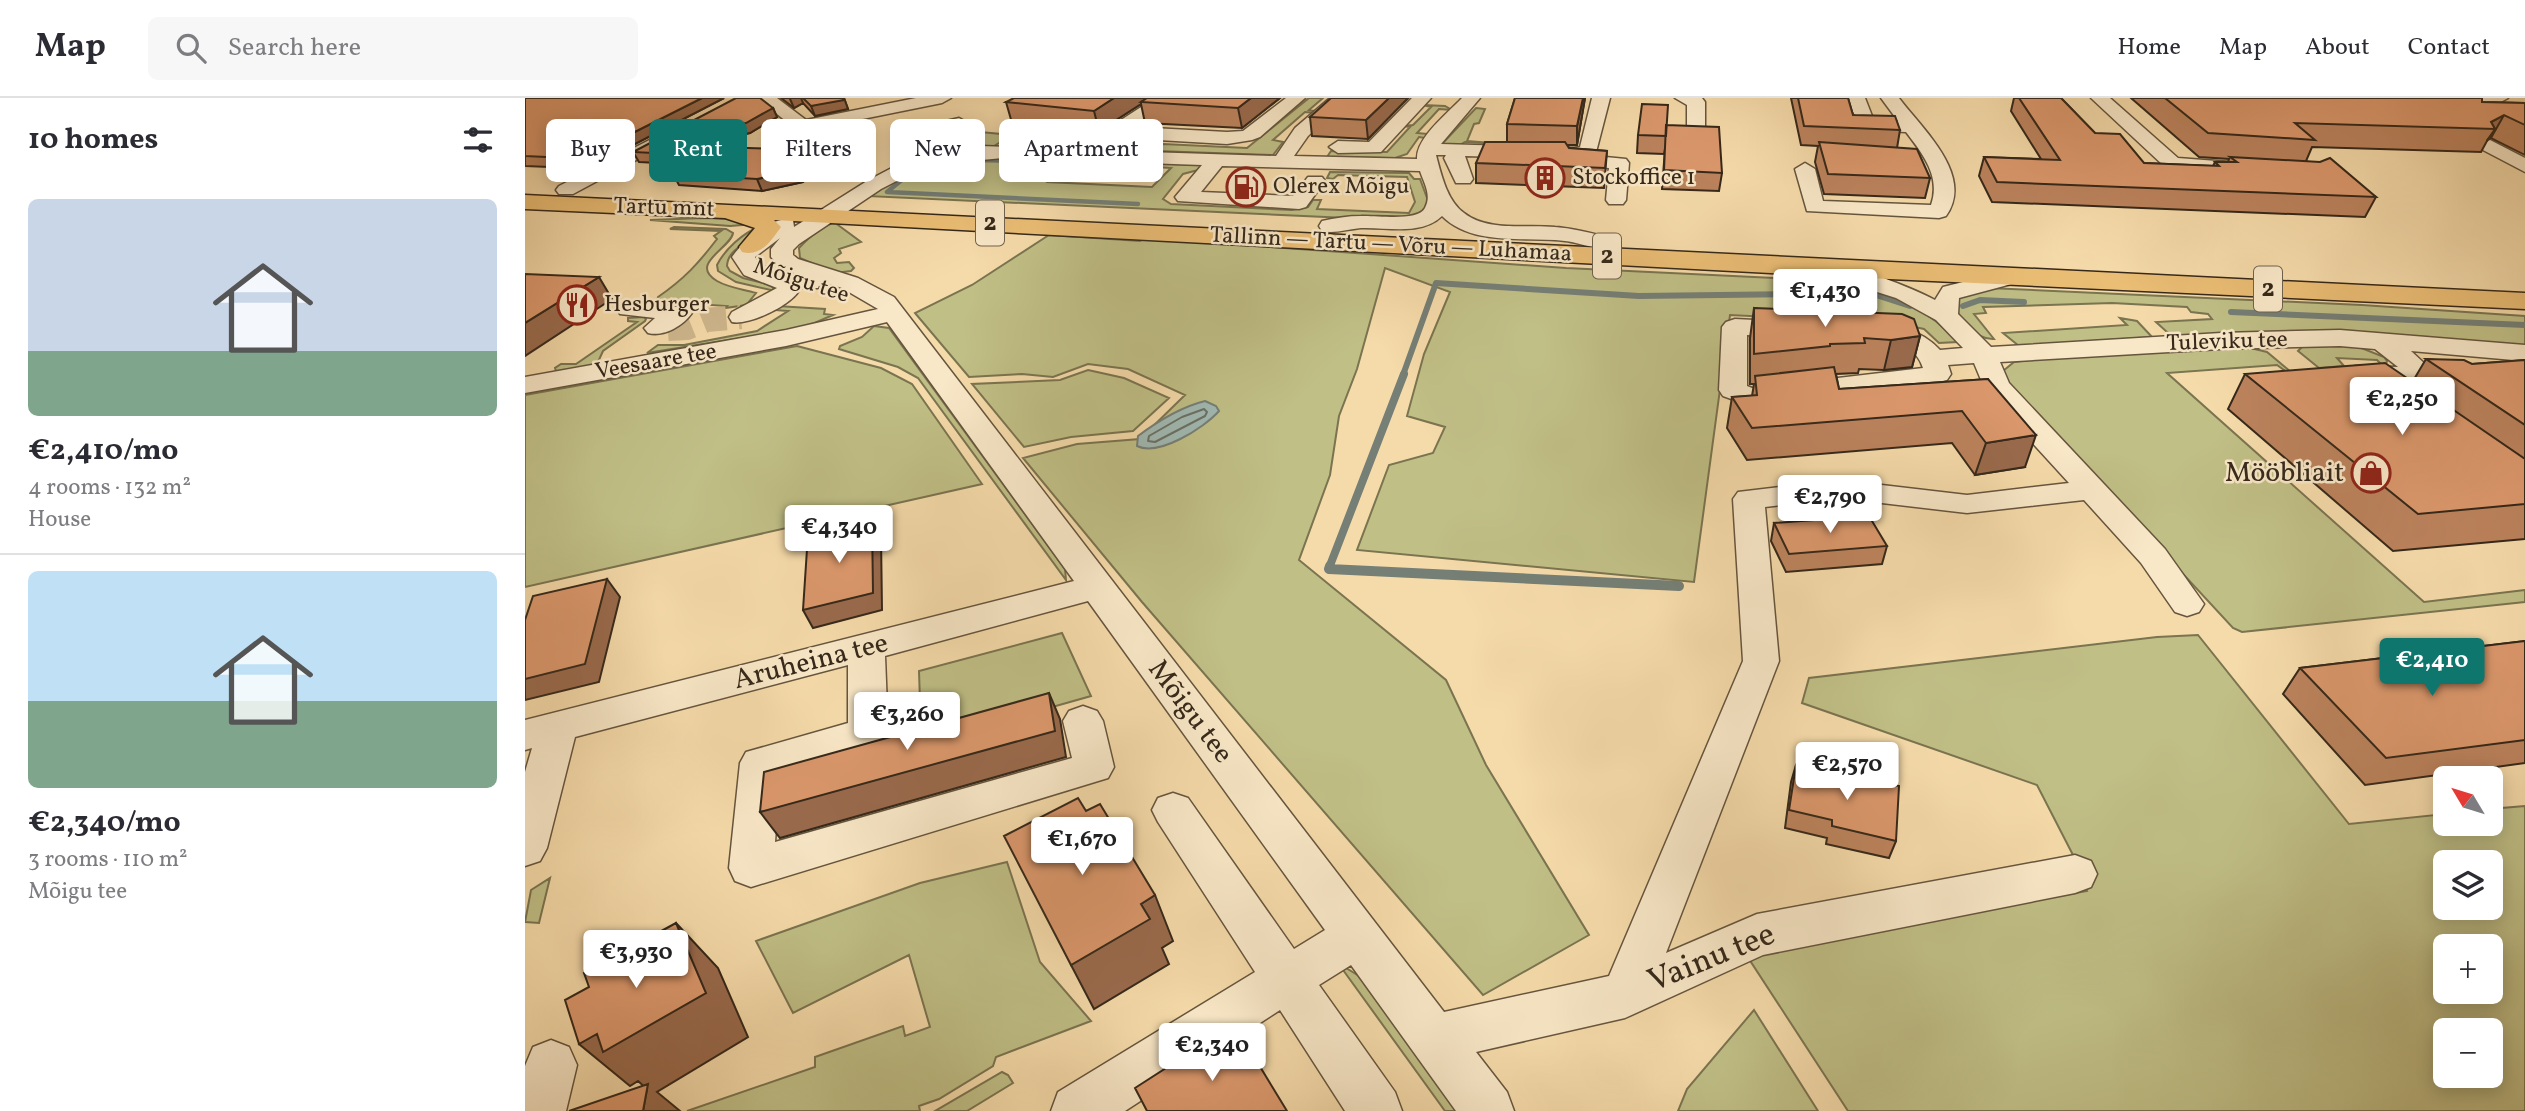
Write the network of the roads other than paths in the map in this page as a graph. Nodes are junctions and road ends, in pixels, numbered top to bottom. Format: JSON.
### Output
{"nodes":[{"id":1,"x":766,"y":98,"type":"edge"},
{"id":2,"x":942,"y":98,"type":"edge"},
{"id":3,"x":1167,"y":98,"type":"edge"},
{"id":4,"x":1296,"y":98,"type":"edge"},
{"id":5,"x":1340,"y":98,"type":"edge"},
{"id":6,"x":1601,"y":98,"type":"edge"},
{"id":7,"x":1683,"y":98,"type":"edge"},
{"id":8,"x":1856,"y":98,"type":"edge"},
{"id":9,"x":1869,"y":98,"type":"edge"},
{"id":10,"x":1890,"y":98,"type":"edge"},
{"id":11,"x":2100,"y":98,"type":"edge"},
{"id":12,"x":2500,"y":98,"type":"edge"},
{"id":13,"x":2513,"y":98,"type":"edge"},
{"id":14,"x":1421,"y":99,"type":"edge"},
{"id":15,"x":2435,"y":100,"type":"edge"},
{"id":16,"x":1475,"y":102,"type":"edge"},
{"id":17,"x":2414,"y":102,"type":"edge"},
{"id":18,"x":1135,"y":119,"type":"edge"},
{"id":19,"x":1163,"y":132,"type":"edge"},
{"id":20,"x":1696,"y":132,"type":"edge"},
{"id":21,"x":649,"y":146,"type":"edge"},
{"id":22,"x":2490,"y":146,"type":"edge"},
{"id":23,"x":1917,"y":147,"type":"junction"},
{"id":24,"x":1458,"y":150,"type":"junction"},
{"id":25,"x":1286,"y":154,"type":"junction"},
{"id":26,"x":1574,"y":154,"type":"junction"},
{"id":27,"x":1427,"y":157,"type":"junction"},
{"id":28,"x":1805,"y":159,"type":"dead end"},
{"id":29,"x":1163,"y":160,"type":"edge"},
{"id":30,"x":1214,"y":165,"type":"junction"},
{"id":31,"x":890,"y":166,"type":"edge"},
{"id":32,"x":2525,"y":166,"type":"edge"},
{"id":33,"x":2251,"y":169,"type":"edge"},
{"id":34,"x":1321,"y":173,"type":"junction"},
{"id":35,"x":890,"y":175,"type":"edge"},
{"id":36,"x":1342,"y":182,"type":"dead end"},
{"id":37,"x":525,"y":188,"type":"edge"},
{"id":38,"x":566,"y":190,"type":"junction"},
{"id":39,"x":1439,"y":195,"type":"junction"},
{"id":40,"x":1615,"y":200,"type":"dead end"},
{"id":41,"x":848,"y":201,"type":"junction"},
{"id":42,"x":525,"y":202,"type":"edge"},
{"id":43,"x":825,"y":207,"type":"junction"},
{"id":44,"x":698,"y":209,"type":"junction"},
{"id":45,"x":802,"y":214,"type":"junction"},
{"id":46,"x":1330,"y":226,"type":"junction"},
{"id":47,"x":1595,"y":241,"type":"junction"},
{"id":48,"x":751,"y":247,"type":"junction"},
{"id":49,"x":1825,"y":268,"type":"junction"},
{"id":50,"x":2011,"y":277,"type":"junction"},
{"id":51,"x":781,"y":279,"type":"junction"},
{"id":52,"x":2525,"y":284,"type":"edge"},
{"id":53,"x":848,"y":295,"type":"junction"},
{"id":54,"x":2525,"y":301,"type":"edge"},
{"id":55,"x":629,"y":309,"type":"dead end"},
{"id":56,"x":892,"y":313,"type":"junction"},
{"id":57,"x":1945,"y":315,"type":"junction"},
{"id":58,"x":751,"y":318,"type":"tunnel mouth"},
{"id":59,"x":1817,"y":331,"type":"edge"},
{"id":60,"x":1845,"y":332,"type":"edge"},
{"id":61,"x":786,"y":338,"type":"junction"},
{"id":62,"x":2383,"y":342,"type":"junction"},
{"id":63,"x":2525,"y":353,"type":"edge"},
{"id":64,"x":1985,"y":356,"type":"junction"},
{"id":65,"x":1933,"y":358,"type":"junction"},
{"id":66,"x":621,"y":368,"type":"junction"},
{"id":67,"x":525,"y":385,"type":"edge"},
{"id":68,"x":1974,"y":389,"type":"junction"},
{"id":69,"x":2389,"y":398,"type":"edge"},
{"id":70,"x":1833,"y":406,"type":"edge"},
{"id":71,"x":2093,"y":491,"type":"junction"},
{"id":72,"x":1096,"y":586,"type":"junction"},
{"id":73,"x":2187,"y":604,"type":"dead end"},
{"id":74,"x":866,"y":648,"type":"junction"},
{"id":75,"x":1083,"y":721,"type":"dead end"},
{"id":76,"x":541,"y":731,"type":"edge"},
{"id":77,"x":1173,"y":810,"type":"dead end"},
{"id":78,"x":525,"y":848,"type":"edge"},
{"id":79,"x":2075,"y":874,"type":"dead end"},
{"id":80,"x":1356,"y":936,"type":"junction"},
{"id":81,"x":1288,"y":978,"type":"junction"},
{"id":82,"x":1625,"y":995,"type":"junction"},
{"id":83,"x":1434,"y":1038,"type":"junction"},
{"id":84,"x":1077,"y":1111,"type":"edge"},
{"id":85,"x":1375,"y":1111,"type":"edge"},
{"id":86,"x":1488,"y":1111,"type":"edge"}],
"edges":[{"from":1,"to":2,"type":"street"},
{"from":3,"to":18,"type":"street"},
{"from":4,"to":19,"type":"street"},
{"from":5,"to":25,"type":"street"},
{"from":6,"to":26,"type":"street"},
{"from":7,"to":20,"type":"street"},
{"from":8,"to":23,"type":"street"},
{"from":9,"to":10,"type":"street"},
{"from":10,"to":23,"type":"street"},
{"from":11,"to":33,"type":"street"},
{"from":12,"to":13,"type":"street"},
{"from":12,"to":15,"type":"street"},
{"from":14,"to":16,"type":"street"},
{"from":14,"to":25,"type":"street"},
{"from":15,"to":17,"type":"street"},
{"from":16,"to":27,"type":"street"},
{"from":21,"to":38,"type":"street"},
{"from":22,"to":32,"type":"street"},
{"from":23,"to":28,"type":"street"},
{"from":24,"to":26,"type":"street"},
{"from":24,"to":27,"type":"street"},
{"from":24,"to":39,"type":"street"},
{"from":25,"to":30,"type":"street"},
{"from":25,"to":34,"type":"street"},
{"from":26,"to":40,"type":"street"},
{"from":27,"to":34,"type":"street"},
{"from":27,"to":39,"type":"street"},
{"from":29,"to":30,"type":"street"},
{"from":30,"to":34,"type":"street"},
{"from":30,"to":34,"type":"street"},
{"from":31,"to":43,"type":"street"},
{"from":34,"to":36,"type":"street"},
{"from":35,"to":41,"type":"street"},
{"from":37,"to":38,"type":"highway","name":"Tartu mnt","number":"2"},
{"from":38,"to":43,"type":"highway","name":"Tartu mnt","number":"2"},
{"from":39,"to":46,"type":"street"},
{"from":39,"to":47,"type":"street"},
{"from":41,"to":43,"type":"highway","name":"Tallinn — Tartu — Võru — Luhamaa","number":"2"},
{"from":41,"to":46,"type":"highway","name":"Tallinn — Tartu — Võru — Luhamaa","number":"2"},
{"from":42,"to":44,"type":"highway","name":"Tartu mnt","number":"2"},
{"from":43,"to":45,"type":"highway","name":"Tallinn — Tartu — Võru — Luhamaa","number":"2"},
{"from":43,"to":49,"type":"highway","name":"Tallinn — Tartu — Võru — Luhamaa","number":"2"},
{"from":43,"to":56,"type":"street","name":"Mõigu tee"},
{"from":44,"to":45,"type":"highway","name":"Tartu mnt","number":"2"},
{"from":44,"to":48,"type":"highway"},
{"from":45,"to":48,"type":"street","name":"Mõigu tee"},
{"from":46,"to":47,"type":"highway","name":"Tallinn — Tartu — Võru — Luhamaa","number":"2"},
{"from":47,"to":52,"type":"highway","name":"Tallinn — Tartu — Võru — Luhamaa","number":"2"},
{"from":48,"to":51,"type":"street","name":"Mõigu tee"},
{"from":49,"to":50,"type":"highway","name":"Tallinn — Tartu — Võru — Luhamaa","number":"2"},
{"from":49,"to":57,"type":"street"},
{"from":50,"to":54,"type":"highway","name":"Tallinn — Tartu — Võru — Luhamaa","number":"2"},
{"from":50,"to":57,"type":"street"},
{"from":51,"to":53,"type":"street","name":"Mõigu tee"},
{"from":51,"to":58,"type":"street"},
{"from":53,"to":56,"type":"street","name":"Mõigu tee"},
{"from":53,"to":61,"type":"street","name":"Veesaare tee"},
{"from":55,"to":66,"type":"street"},
{"from":56,"to":61,"type":"street","name":"Veesaare tee"},
{"from":56,"to":72,"type":"street","name":"Mõigu tee"},
{"from":57,"to":64,"type":"street"},
{"from":59,"to":65,"type":"street"},
{"from":60,"to":65,"type":"street"},
{"from":61,"to":66,"type":"street","name":"Veesaare tee"},
{"from":62,"to":63,"type":"street","name":"Tuleviku tee"},
{"from":62,"to":64,"type":"street","name":"Tuleviku tee"},
{"from":62,"to":69,"type":"street"},
{"from":64,"to":65,"type":"street","name":"Tuleviku tee"},
{"from":64,"to":68,"type":"street"},
{"from":66,"to":67,"type":"street","name":"Veesaare tee"},
{"from":68,"to":70,"type":"street"},
{"from":68,"to":71,"type":"street"},
{"from":71,"to":73,"type":"street"},
{"from":71,"to":82,"type":"street"},
{"from":72,"to":74,"type":"street","name":"Aruheina tee"},
{"from":72,"to":80,"type":"street","name":"Mõigu tee"},
{"from":74,"to":75,"type":"street"},
{"from":74,"to":76,"type":"street","name":"Aruheina tee"},
{"from":76,"to":78,"type":"street"},
{"from":77,"to":81,"type":"street"},
{"from":79,"to":82,"type":"street","name":"Vainu tee"},
{"from":80,"to":81,"type":"street"},
{"from":80,"to":83,"type":"street","name":"Mõigu tee"},
{"from":81,"to":84,"type":"street"},
{"from":81,"to":85,"type":"street"},
{"from":82,"to":83,"type":"street","name":"Vainu tee"},
{"from":83,"to":86,"type":"street","name":"Mõigu tee"}]}
